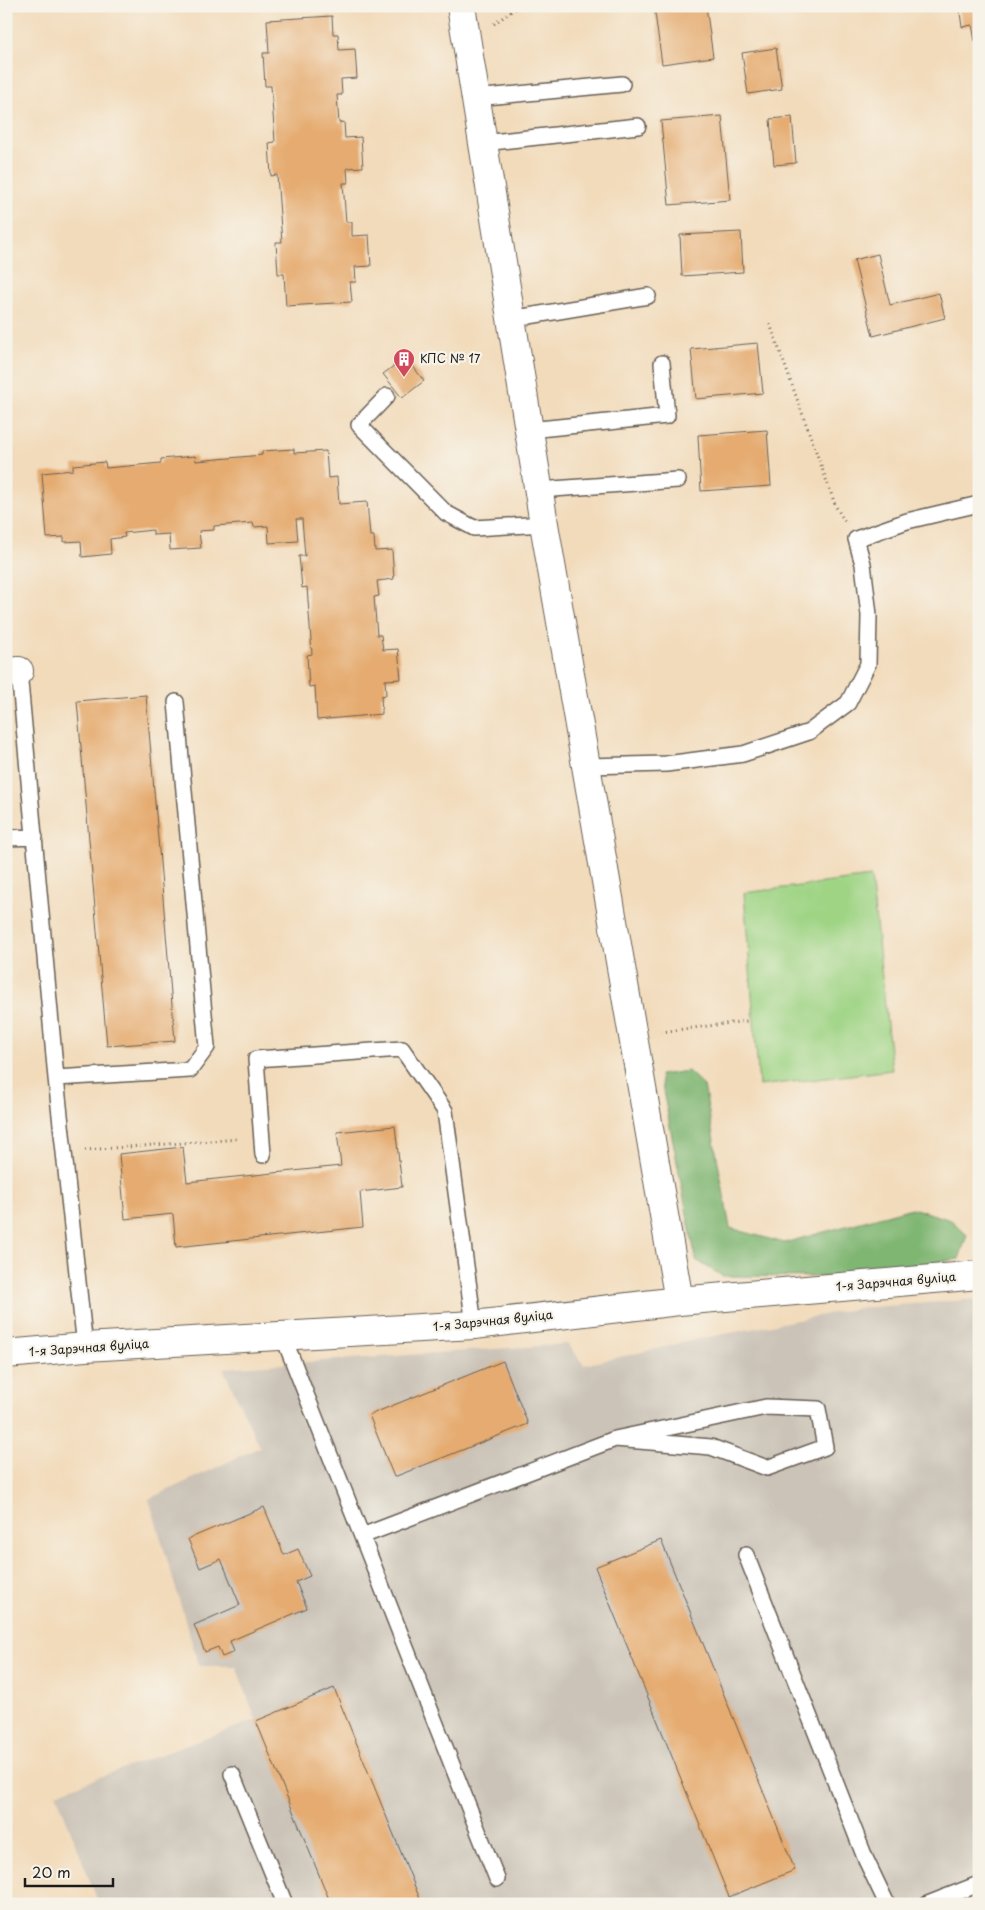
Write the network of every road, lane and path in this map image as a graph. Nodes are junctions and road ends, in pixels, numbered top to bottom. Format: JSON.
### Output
{"nodes":[{"id":1,"x":461,"y":6,"type":"edge"},
{"id":2,"x":622,"y":84,"type":"dead end"},
{"id":3,"x":475,"y":98,"type":"junction"},
{"id":4,"x":638,"y":126,"type":"dead end"},
{"id":5,"x":483,"y":143,"type":"junction"},
{"id":6,"x":648,"y":296,"type":"dead end"},
{"id":7,"x":511,"y":319,"type":"junction"},
{"id":8,"x":770,"y":324,"type":"dead end"},
{"id":9,"x":662,"y":363,"type":"dead end"},
{"id":10,"x":387,"y":396,"type":"dead end"},
{"id":11,"x":529,"y":430,"type":"junction"},
{"id":12,"x":678,"y":480,"type":"dead end"},
{"id":13,"x":539,"y":490,"type":"junction"},
{"id":14,"x":979,"y":504,"type":"edge"},
{"id":15,"x":544,"y":524,"type":"junction"},
{"id":16,"x":856,"y":539,"type":"junction"},
{"id":17,"x":12,"y":672,"type":"edge"},
{"id":18,"x":176,"y":702,"type":"dead end"},
{"id":19,"x":587,"y":766,"type":"junction"},
{"id":20,"x":35,"y":837,"type":"junction"},
{"id":21,"x":6,"y":838,"type":"edge"},
{"id":22,"x":747,"y":1021,"type":"dead end"},
{"id":23,"x":633,"y":1036,"type":"junction"},
{"id":24,"x":56,"y":1078,"type":"junction"},
{"id":25,"x":262,"y":1137,"type":"junction"},
{"id":26,"x":64,"y":1152,"type":"junction"},
{"id":27,"x":263,"y":1155,"type":"dead end"},
{"id":28,"x":979,"y":1275,"type":"edge"},
{"id":29,"x":679,"y":1301,"type":"junction"},
{"id":30,"x":474,"y":1325,"type":"junction"},
{"id":31,"x":283,"y":1336,"type":"junction"},
{"id":32,"x":85,"y":1347,"type":"junction"},
{"id":33,"x":6,"y":1354,"type":"edge"},
{"id":34,"x":615,"y":1439,"type":"junction"},
{"id":35,"x":362,"y":1536,"type":"junction"},
{"id":36,"x":746,"y":1555,"type":"dead end"},
{"id":37,"x":232,"y":1774,"type":"dead end"},
{"id":38,"x":497,"y":1879,"type":"dead end"},
{"id":39,"x":979,"y":1884,"type":"edge"},
{"id":40,"x":285,"y":1904,"type":"edge"},
{"id":41,"x":887,"y":1904,"type":"edge"},
{"id":42,"x":928,"y":1904,"type":"edge"}],
"edges":[{"from":1,"to":3,"type":"street"},
{"from":2,"to":3,"type":"lane"},
{"from":3,"to":5,"type":"street"},
{"from":4,"to":5,"type":"lane"},
{"from":5,"to":7,"type":"street"},
{"from":6,"to":7,"type":"lane"},
{"from":7,"to":11,"type":"street"},
{"from":8,"to":16,"type":"path"},
{"from":9,"to":11,"type":"lane"},
{"from":10,"to":15,"type":"lane"},
{"from":11,"to":13,"type":"street"},
{"from":12,"to":13,"type":"lane"},
{"from":13,"to":15,"type":"street"},
{"from":14,"to":16,"type":"lane"},
{"from":15,"to":19,"type":"street"},
{"from":16,"to":19,"type":"lane"},
{"from":17,"to":20,"type":"lane"},
{"from":18,"to":24,"type":"lane"},
{"from":19,"to":23,"type":"street"},
{"from":20,"to":21,"type":"lane"},
{"from":20,"to":24,"type":"lane"},
{"from":22,"to":23,"type":"path"},
{"from":23,"to":29,"type":"street"},
{"from":24,"to":26,"type":"lane"},
{"from":25,"to":26,"type":"path"},
{"from":25,"to":27,"type":"lane"},
{"from":25,"to":30,"type":"lane"},
{"from":26,"to":32,"type":"lane"},
{"from":28,"to":29,"type":"street","name":"1-я Зарэчная вуліца"},
{"from":29,"to":30,"type":"street","name":"1-я Зарэчная вуліца"},
{"from":30,"to":31,"type":"street","name":"1-я Зарэчная вуліца"},
{"from":31,"to":32,"type":"street","name":"1-я Зарэчная вуліца"},
{"from":31,"to":35,"type":"lane"},
{"from":32,"to":33,"type":"street","name":"1-я Зарэчная вуліца"},
{"from":34,"to":34,"type":"lane"},
{"from":34,"to":35,"type":"lane"},
{"from":35,"to":38,"type":"lane"},
{"from":36,"to":41,"type":"lane"},
{"from":37,"to":40,"type":"lane"},
{"from":39,"to":42,"type":"lane"}]}
